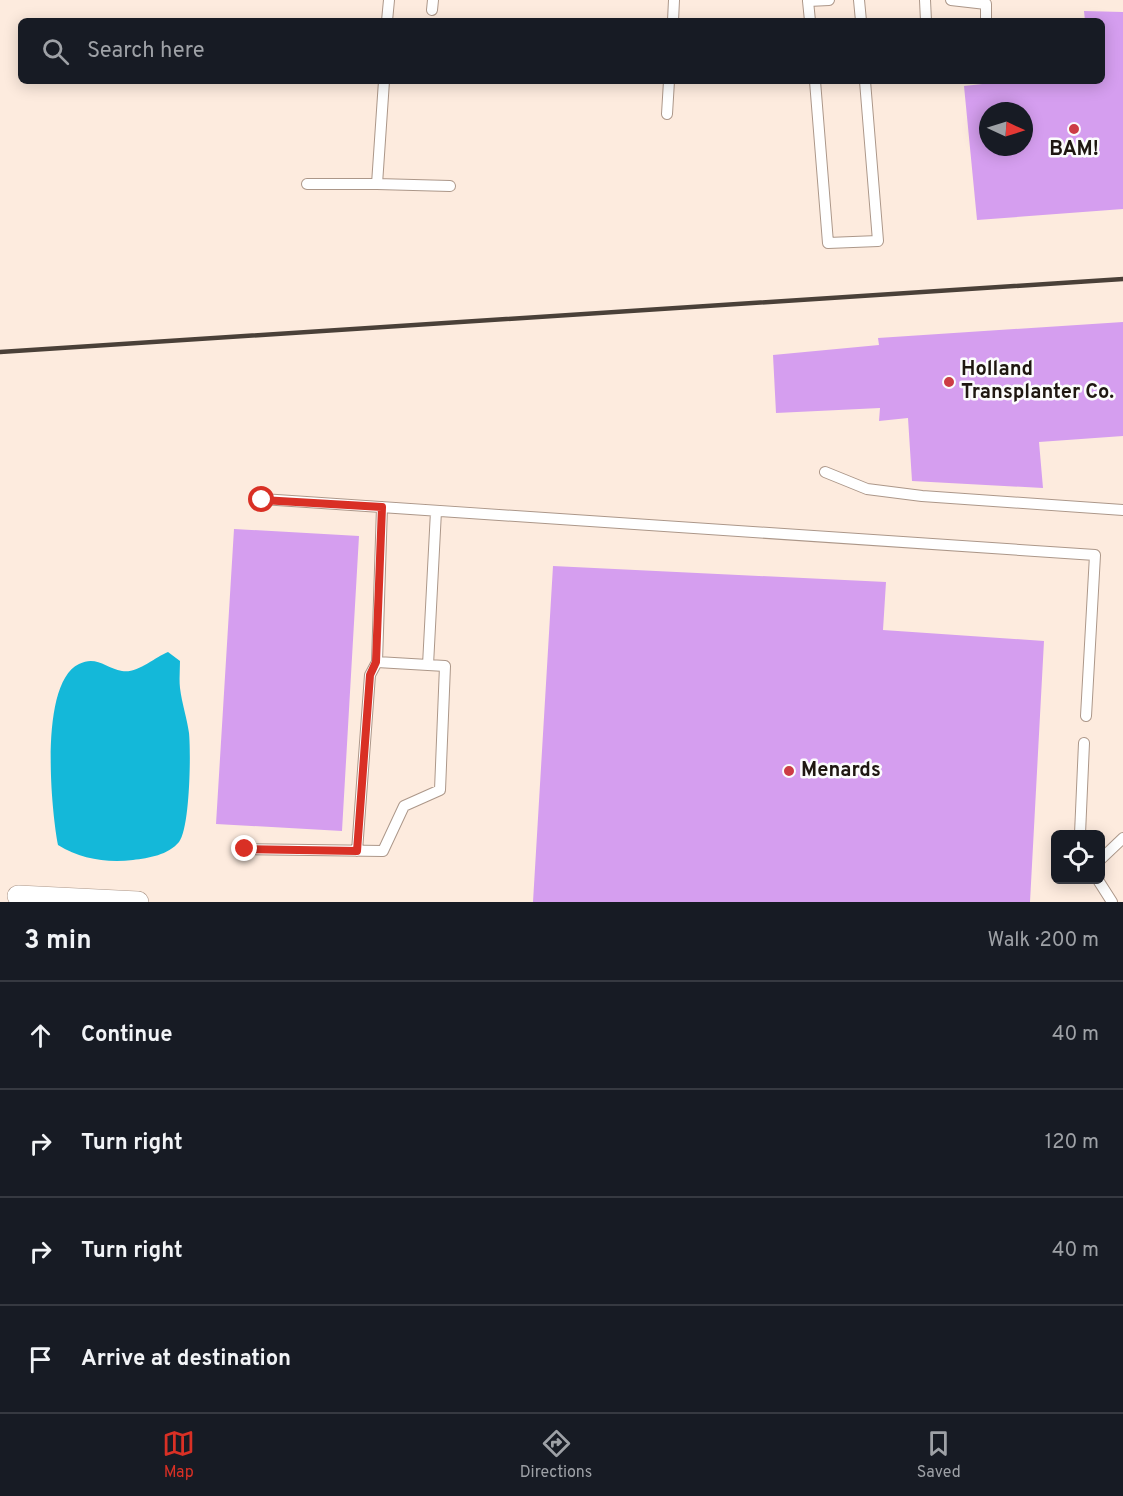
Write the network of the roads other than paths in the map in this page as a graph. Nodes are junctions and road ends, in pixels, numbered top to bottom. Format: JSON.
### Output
{"nodes":[{"id":1,"x":389,"y":0,"type":"edge"},
{"id":2,"x":674,"y":0,"type":"edge"},
{"id":3,"x":829,"y":0,"type":"edge"},
{"id":4,"x":859,"y":0,"type":"edge"},
{"id":5,"x":925,"y":0,"type":"edge"},
{"id":6,"x":951,"y":0,"type":"edge"},
{"id":7,"x":387,"y":18,"type":"edge"},
{"id":8,"x":673,"y":18,"type":"edge"},
{"id":9,"x":810,"y":18,"type":"edge"},
{"id":10,"x":861,"y":18,"type":"edge"},
{"id":11,"x":926,"y":18,"type":"edge"},
{"id":12,"x":986,"y":18,"type":"edge"},
{"id":13,"x":384,"y":84,"type":"edge"},
{"id":14,"x":669,"y":84,"type":"edge"},
{"id":15,"x":815,"y":84,"type":"edge"},
{"id":16,"x":865,"y":84,"type":"edge"},
{"id":17,"x":667,"y":114,"type":"dead end"},
{"id":18,"x":307,"y":184,"type":"dead end"},
{"id":19,"x":377,"y":184,"type":"junction"},
{"id":20,"x":450,"y":186,"type":"dead end"},
{"id":21,"x":825,"y":472,"type":"dead end"},
{"id":22,"x":262,"y":500,"type":"dead end"},
{"id":23,"x":382,"y":507,"type":"junction"},
{"id":24,"x":1123,"y":510,"type":"edge"},
{"id":25,"x":436,"y":511,"type":"junction"},
{"id":26,"x":376,"y":662,"type":"junction"},
{"id":27,"x":428,"y":665,"type":"junction"},
{"id":28,"x":1086,"y":717,"type":"dead end"},
{"id":29,"x":1084,"y":743,"type":"dead end"},
{"id":30,"x":1080,"y":830,"type":"edge"},
{"id":31,"x":1123,"y":838,"type":"edge"},
{"id":32,"x":245,"y":849,"type":"dead end"},
{"id":33,"x":357,"y":851,"type":"junction"},
{"id":34,"x":1105,"y":856,"type":"edge"},
{"id":35,"x":1101,"y":884,"type":"edge"},
{"id":36,"x":18,"y":896,"type":"dead end"},
{"id":37,"x":138,"y":902,"type":"edge"},
{"id":38,"x":1112,"y":902,"type":"edge"}],
"edges":[{"from":1,"to":7,"type":"lane"},
{"from":2,"to":8,"type":"lane"},
{"from":3,"to":9,"type":"lane"},
{"from":4,"to":10,"type":"lane"},
{"from":5,"to":11,"type":"lane"},
{"from":6,"to":12,"type":"lane"},
{"from":13,"to":19,"type":"lane"},
{"from":14,"to":17,"type":"lane"},
{"from":15,"to":16,"type":"lane"},
{"from":18,"to":19,"type":"lane"},
{"from":19,"to":20,"type":"lane"},
{"from":21,"to":24,"type":"lane"},
{"from":22,"to":23,"type":"lane"},
{"from":23,"to":25,"type":"lane"},
{"from":23,"to":26,"type":"lane"},
{"from":25,"to":27,"type":"lane"},
{"from":25,"to":28,"type":"lane"},
{"from":26,"to":27,"type":"lane"},
{"from":26,"to":33,"type":"lane"},
{"from":27,"to":33,"type":"lane"},
{"from":29,"to":30,"type":"lane"},
{"from":31,"to":34,"type":"lane"},
{"from":32,"to":33,"type":"lane"},
{"from":35,"to":38,"type":"lane"},
{"from":36,"to":37,"type":"street"}]}
